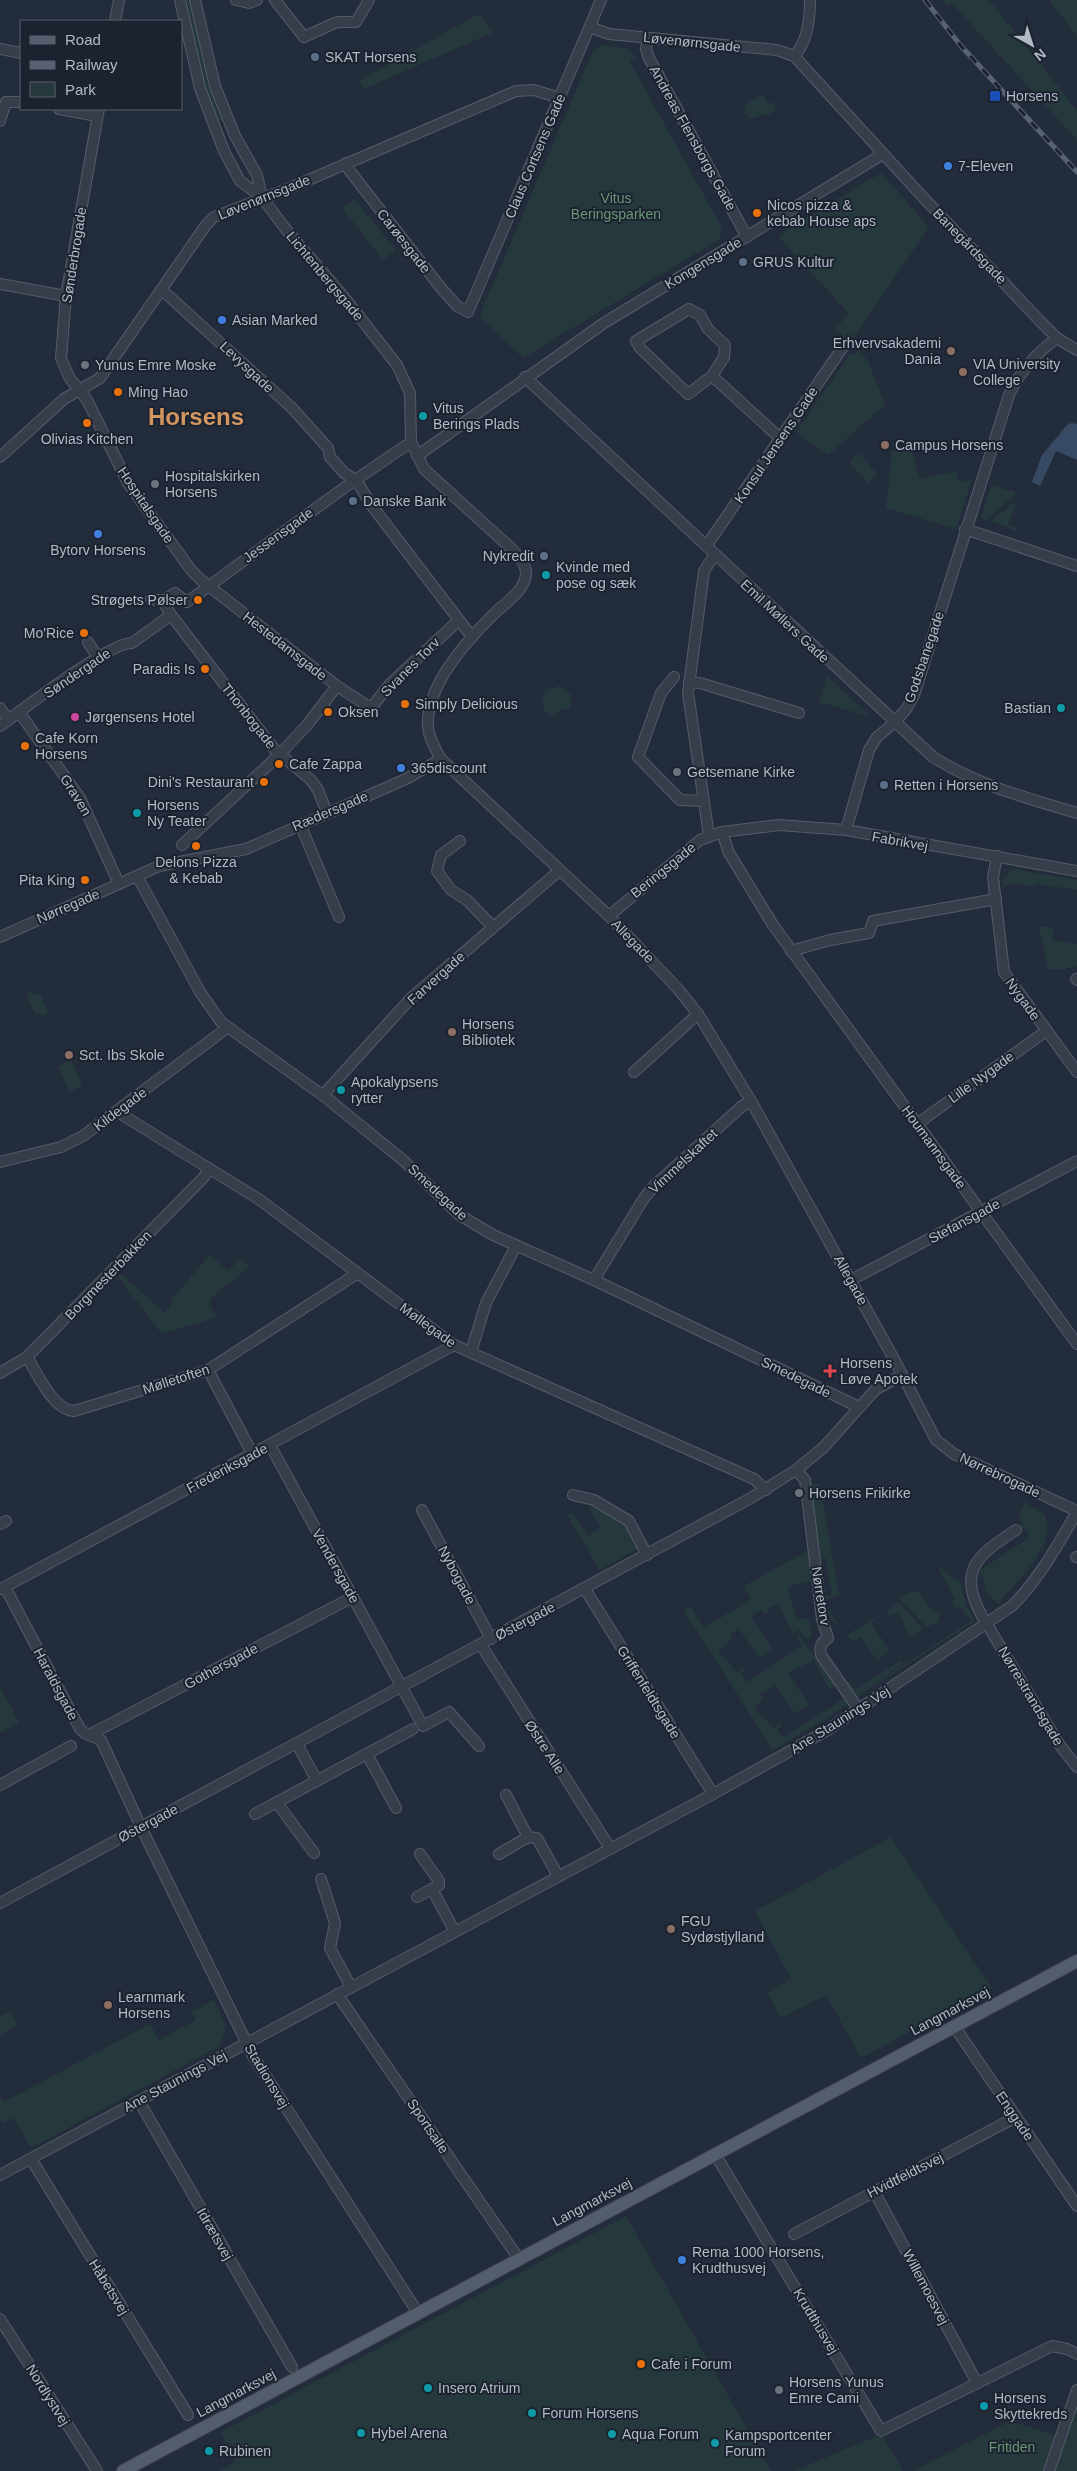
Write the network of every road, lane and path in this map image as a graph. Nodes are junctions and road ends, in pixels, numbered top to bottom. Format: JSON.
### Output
{"nodes":[{"id":1,"x":119,"y":0,"type":"edge"},
{"id":2,"x":180,"y":0,"type":"edge"},
{"id":3,"x":195,"y":0,"type":"edge"},
{"id":4,"x":236,"y":0,"type":"edge"},
{"id":5,"x":257,"y":0,"type":"edge"},
{"id":6,"x":276,"y":0,"type":"edge"},
{"id":7,"x":369,"y":0,"type":"edge"},
{"id":8,"x":600,"y":0,"type":"edge"},
{"id":9,"x":810,"y":0,"type":"edge"},
{"id":10,"x":115,"y":20,"type":"edge"},
{"id":11,"x":590,"y":27,"type":"junction"},
{"id":12,"x":648,"y":38,"type":"junction"},
{"id":13,"x":0,"y":49,"type":"edge"},
{"id":14,"x":20,"y":53,"type":"edge"},
{"id":15,"x":794,"y":56,"type":"junction"},
{"id":16,"x":560,"y":98,"type":"junction"},
{"id":17,"x":20,"y":102,"type":"edge"},
{"id":18,"x":72,"y":110,"type":"edge"},
{"id":19,"x":98,"y":112,"type":"edge"},
{"id":20,"x":0,"y":121,"type":"edge"},
{"id":21,"x":883,"y":154,"type":"junction"},
{"id":22,"x":346,"y":163,"type":"junction"},
{"id":23,"x":262,"y":197,"type":"junction"},
{"id":24,"x":747,"y":237,"type":"junction"},
{"id":25,"x":0,"y":284,"type":"edge"},
{"id":26,"x":162,"y":290,"type":"junction"},
{"id":27,"x":66,"y":296,"type":"junction"},
{"id":28,"x":468,"y":312,"type":"joint"},
{"id":29,"x":1057,"y":338,"type":"junction"},
{"id":30,"x":845,"y":344,"type":"dead end"},
{"id":31,"x":1077,"y":350,"type":"edge"},
{"id":32,"x":712,"y":376,"type":"junction"},
{"id":33,"x":525,"y":377,"type":"junction"},
{"id":34,"x":80,"y":390,"type":"junction"},
{"id":35,"x":780,"y":438,"type":"junction"},
{"id":36,"x":411,"y":442,"type":"junction"},
{"id":37,"x":417,"y":456,"type":"junction"},
{"id":38,"x":0,"y":457,"type":"edge"},
{"id":39,"x":352,"y":482,"type":"junction"},
{"id":40,"x":966,"y":529,"type":"junction"},
{"id":41,"x":706,"y":545,"type":"junction"},
{"id":42,"x":715,"y":554,"type":"junction"},
{"id":43,"x":1077,"y":566,"type":"edge"},
{"id":44,"x":208,"y":586,"type":"junction"},
{"id":45,"x":151,"y":599,"type":"dead end"},
{"id":46,"x":163,"y":602,"type":"junction"},
{"id":47,"x":171,"y":615,"type":"junction"},
{"id":48,"x":458,"y":622,"type":"junction"},
{"id":49,"x":472,"y":637,"type":"junction"},
{"id":50,"x":88,"y":642,"type":"dead end"},
{"id":51,"x":97,"y":656,"type":"junction"},
{"id":52,"x":674,"y":677,"type":"dead end"},
{"id":53,"x":689,"y":680,"type":"junction"},
{"id":54,"x":337,"y":686,"type":"junction"},
{"id":55,"x":364,"y":703,"type":"joint"},
{"id":56,"x":0,"y":708,"type":"edge"},
{"id":57,"x":19,"y":712,"type":"junction"},
{"id":58,"x":799,"y":713,"type":"dead end"},
{"id":59,"x":9,"y":720,"type":"junction"},
{"id":60,"x":895,"y":722,"type":"junction"},
{"id":61,"x":0,"y":726,"type":"edge"},
{"id":62,"x":279,"y":754,"type":"junction"},
{"id":63,"x":441,"y":759,"type":"junction"},
{"id":64,"x":703,"y":801,"type":"junction"},
{"id":65,"x":328,"y":813,"type":"junction"},
{"id":66,"x":1077,"y":813,"type":"edge"},
{"id":67,"x":300,"y":824,"type":"junction"},
{"id":68,"x":846,"y":830,"type":"junction"},
{"id":69,"x":722,"y":832,"type":"junction"},
{"id":70,"x":709,"y":836,"type":"junction"},
{"id":71,"x":460,"y":841,"type":"dead end"},
{"id":72,"x":182,"y":845,"type":"dead end"},
{"id":73,"x":997,"y":856,"type":"junction"},
{"id":74,"x":559,"y":871,"type":"junction"},
{"id":75,"x":1077,"y":871,"type":"edge"},
{"id":76,"x":137,"y":876,"type":"junction"},
{"id":77,"x":119,"y":884,"type":"junction"},
{"id":78,"x":996,"y":900,"type":"junction"},
{"id":79,"x":609,"y":916,"type":"junction"},
{"id":80,"x":339,"y":917,"type":"dead end"},
{"id":81,"x":493,"y":927,"type":"junction"},
{"id":82,"x":0,"y":937,"type":"edge"},
{"id":83,"x":791,"y":951,"type":"junction"},
{"id":84,"x":698,"y":1014,"type":"junction"},
{"id":85,"x":228,"y":1028,"type":"junction"},
{"id":86,"x":1046,"y":1031,"type":"junction"},
{"id":87,"x":634,"y":1072,"type":"dead end"},
{"id":88,"x":1077,"y":1072,"type":"edge"},
{"id":89,"x":323,"y":1095,"type":"junction"},
{"id":90,"x":751,"y":1101,"type":"junction"},
{"id":91,"x":119,"y":1110,"type":"junction"},
{"id":92,"x":917,"y":1124,"type":"junction"},
{"id":93,"x":1077,"y":1161,"type":"edge"},
{"id":94,"x":0,"y":1162,"type":"edge"},
{"id":95,"x":209,"y":1168,"type":"junction"},
{"id":96,"x":980,"y":1212,"type":"junction"},
{"id":97,"x":516,"y":1246,"type":"junction"},
{"id":98,"x":358,"y":1273,"type":"junction"},
{"id":99,"x":594,"y":1280,"type":"junction"},
{"id":100,"x":851,"y":1280,"type":"junction"},
{"id":101,"x":1077,"y":1344,"type":"edge"},
{"id":102,"x":454,"y":1345,"type":"junction"},
{"id":103,"x":471,"y":1352,"type":"junction"},
{"id":104,"x":26,"y":1357,"type":"junction"},
{"id":105,"x":208,"y":1370,"type":"junction"},
{"id":106,"x":0,"y":1373,"type":"edge"},
{"id":107,"x":902,"y":1375,"type":"junction"},
{"id":108,"x":859,"y":1407,"type":"junction"},
{"id":109,"x":270,"y":1445,"type":"junction"},
{"id":110,"x":253,"y":1455,"type":"junction"},
{"id":111,"x":796,"y":1470,"type":"junction"},
{"id":112,"x":766,"y":1490,"type":"junction"},
{"id":113,"x":573,"y":1495,"type":"dead end"},
{"id":114,"x":422,"y":1510,"type":"dead end"},
{"id":115,"x":1077,"y":1512,"type":"edge"},
{"id":116,"x":1016,"y":1530,"type":"dead end"},
{"id":117,"x":647,"y":1555,"type":"junction"},
{"id":118,"x":3,"y":1589,"type":"edge"},
{"id":119,"x":585,"y":1589,"type":"junction"},
{"id":120,"x":352,"y":1597,"type":"junction"},
{"id":121,"x":988,"y":1624,"type":"junction"},
{"id":122,"x":491,"y":1639,"type":"junction"},
{"id":123,"x":481,"y":1645,"type":"junction"},
{"id":124,"x":402,"y":1687,"type":"junction"},
{"id":125,"x":859,"y":1710,"type":"junction"},
{"id":126,"x":413,"y":1729,"type":"dead end"},
{"id":127,"x":89,"y":1735,"type":"junction"},
{"id":128,"x":297,"y":1744,"type":"junction"},
{"id":129,"x":71,"y":1746,"type":"dead end"},
{"id":130,"x":479,"y":1746,"type":"dead end"},
{"id":131,"x":367,"y":1754,"type":"junction"},
{"id":132,"x":1077,"y":1767,"type":"edge"},
{"id":133,"x":317,"y":1781,"type":"junction"},
{"id":134,"x":0,"y":1785,"type":"edge"},
{"id":135,"x":506,"y":1794,"type":"dead end"},
{"id":136,"x":713,"y":1794,"type":"junction"},
{"id":137,"x":277,"y":1803,"type":"junction"},
{"id":138,"x":396,"y":1808,"type":"dead end"},
{"id":139,"x":256,"y":1814,"type":"dead end"},
{"id":140,"x":141,"y":1827,"type":"junction"},
{"id":141,"x":528,"y":1837,"type":"junction"},
{"id":142,"x":610,"y":1848,"type":"junction"},
{"id":143,"x":314,"y":1853,"type":"dead end"},
{"id":144,"x":420,"y":1854,"type":"dead end"},
{"id":145,"x":499,"y":1854,"type":"dead end"},
{"id":146,"x":558,"y":1876,"type":"junction"},
{"id":147,"x":321,"y":1879,"type":"dead end"},
{"id":148,"x":432,"y":1889,"type":"junction"},
{"id":149,"x":417,"y":1897,"type":"dead end"},
{"id":150,"x":0,"y":1903,"type":"edge"},
{"id":151,"x":455,"y":1932,"type":"junction"},
{"id":152,"x":1077,"y":1961,"type":"edge"},
{"id":153,"x":351,"y":1987,"type":"junction"},
{"id":154,"x":337,"y":1994,"type":"junction"},
{"id":155,"x":954,"y":2026,"type":"junction"},
{"id":156,"x":246,"y":2043,"type":"junction"},
{"id":157,"x":139,"y":2101,"type":"junction"},
{"id":158,"x":1016,"y":2117,"type":"junction"},
{"id":159,"x":714,"y":2154,"type":"junction"},
{"id":160,"x":31,"y":2159,"type":"junction"},
{"id":161,"x":0,"y":2175,"type":"edge"},
{"id":162,"x":874,"y":2191,"type":"junction"},
{"id":163,"x":1077,"y":2206,"type":"edge"},
{"id":164,"x":794,"y":2234,"type":"dead end"},
{"id":165,"x":519,"y":2259,"type":"junction"},
{"id":166,"x":418,"y":2313,"type":"junction"},
{"id":167,"x":0,"y":2319,"type":"edge"},
{"id":168,"x":1077,"y":2354,"type":"edge"},
{"id":169,"x":292,"y":2367,"type":"dead end"},
{"id":170,"x":977,"y":2384,"type":"junction"},
{"id":171,"x":1077,"y":2390,"type":"edge"},
{"id":172,"x":188,"y":2415,"type":"dead end"},
{"id":173,"x":96,"y":2471,"type":"edge"},
{"id":174,"x":122,"y":2471,"type":"edge"},
{"id":175,"x":1049,"y":2471,"type":"edge"}],
"edges":[{"from":1,"to":10,"type":"street"},
{"from":2,"to":23,"type":"street","name":"Lichtenbergsgade"},
{"from":3,"to":23,"type":"street","name":"Lichtenbergsgade"},
{"from":4,"to":5,"type":"street"},
{"from":6,"to":7,"type":"street"},
{"from":8,"to":11,"type":"street","name":"Claus Cortsens Gade"},
{"from":9,"to":15,"type":"street"},
{"from":11,"to":12,"type":"street","name":"Løvenørnsgade"},
{"from":11,"to":16,"type":"street","name":"Claus Cortsens Gade"},
{"from":12,"to":15,"type":"street","name":"Løvenørnsgade"},
{"from":12,"to":24,"type":"street","name":"Andreas Flensborgs Gade"},
{"from":13,"to":14,"type":"street"},
{"from":15,"to":21,"type":"street"},
{"from":16,"to":22,"type":"street","name":"Løvenørnsgade"},
{"from":16,"to":28,"type":"street","name":"Claus Cortsens Gade"},
{"from":17,"to":20,"type":"street"},
{"from":18,"to":19,"type":"street","name":"Sønderbrogade"},
{"from":19,"to":27,"type":"street","name":"Sønderbrogade"},
{"from":21,"to":24,"type":"street","name":"Kongensgade"},
{"from":21,"to":29,"type":"street","name":"Banegårdsgade"},
{"from":22,"to":23,"type":"street","name":"Løvenørnsgade"},
{"from":22,"to":28,"type":"street","name":"Carøesgade"},
{"from":23,"to":26,"type":"street","name":"Løvenørnsgade"},
{"from":23,"to":36,"type":"street","name":"Lichtenbergsgade"},
{"from":24,"to":33,"type":"street","name":"Kongensgade"},
{"from":25,"to":27,"type":"street"},
{"from":26,"to":34,"type":"street","name":"Løvenørnsgade"},
{"from":26,"to":39,"type":"street","name":"Levysgade"},
{"from":27,"to":34,"type":"street","name":"Sønderbrogade"},
{"from":29,"to":31,"type":"street"},
{"from":29,"to":40,"type":"street","name":"Godsbanegade"},
{"from":30,"to":35,"type":"street","name":"Konsul Jensens Gade"},
{"from":32,"to":32,"type":"street"},
{"from":32,"to":35,"type":"street"},
{"from":33,"to":37,"type":"street"},
{"from":33,"to":41,"type":"street","name":"Emil Møllers Gade"},
{"from":34,"to":38,"type":"street","name":"Løvenørnsgade"},
{"from":34,"to":44,"type":"street","name":"Hospitalsgade"},
{"from":35,"to":41,"type":"street","name":"Konsul Jensens Gade"},
{"from":36,"to":37,"type":"street"},
{"from":36,"to":39,"type":"street"},
{"from":37,"to":49,"type":"street","name":"Allegade"},
{"from":39,"to":44,"type":"street","name":"Jessensgade"},
{"from":39,"to":48,"type":"street"},
{"from":40,"to":43,"type":"street"},
{"from":40,"to":60,"type":"street","name":"Godsbanegade"},
{"from":41,"to":42,"type":"street","name":"Emil Møllers Gade"},
{"from":42,"to":53,"type":"street"},
{"from":42,"to":60,"type":"street","name":"Emil Møllers Gade"},
{"from":44,"to":46,"type":"street"},
{"from":44,"to":54,"type":"street","name":"Hestedamsgade"},
{"from":45,"to":46,"type":"street"},
{"from":46,"to":47,"type":"street"},
{"from":47,"to":51,"type":"street","name":"Søndergade"},
{"from":47,"to":62,"type":"street","name":"Thonbogade"},
{"from":48,"to":49,"type":"street"},
{"from":48,"to":55,"type":"street","name":"Svanes Torv"},
{"from":49,"to":63,"type":"street","name":"Allegade"},
{"from":50,"to":51,"type":"street"},
{"from":51,"to":57,"type":"street","name":"Søndergade"},
{"from":52,"to":64,"type":"street"},
{"from":53,"to":58,"type":"street"},
{"from":53,"to":64,"type":"street"},
{"from":54,"to":55,"type":"street","name":"Hestedamsgade"},
{"from":54,"to":62,"type":"street"},
{"from":56,"to":59,"type":"street"},
{"from":57,"to":59,"type":"street","name":"Søndergade"},
{"from":57,"to":77,"type":"street","name":"Graven"},
{"from":59,"to":61,"type":"street","name":"Søndergade"},
{"from":60,"to":66,"type":"street","name":"Emil Møllers Gade"},
{"from":60,"to":68,"type":"street","name":"Godsbanegade"},
{"from":62,"to":65,"type":"street","name":"Thonbogade"},
{"from":62,"to":72,"type":"street"},
{"from":63,"to":65,"type":"street","name":"Rædersgade"},
{"from":63,"to":74,"type":"street","name":"Allegade"},
{"from":64,"to":70,"type":"street"},
{"from":65,"to":67,"type":"street","name":"Rædersgade"},
{"from":67,"to":76,"type":"street","name":"Rædersgade"},
{"from":67,"to":80,"type":"street"},
{"from":68,"to":69,"type":"street","name":"Fabrikvej"},
{"from":68,"to":73,"type":"street","name":"Fabrikvej"},
{"from":69,"to":70,"type":"street","name":"Beringsgade"},
{"from":69,"to":83,"type":"street","name":"Houmannsgade"},
{"from":70,"to":79,"type":"street","name":"Beringsgade"},
{"from":71,"to":81,"type":"street"},
{"from":73,"to":75,"type":"street","name":"Fabrikvej"},
{"from":73,"to":78,"type":"street","name":"Nygade"},
{"from":74,"to":79,"type":"street","name":"Allegade"},
{"from":74,"to":81,"type":"street","name":"Farvergade"},
{"from":76,"to":77,"type":"street","name":"Nørregade"},
{"from":76,"to":85,"type":"street","name":"Smedegade"},
{"from":77,"to":82,"type":"street","name":"Nørregade"},
{"from":78,"to":83,"type":"street"},
{"from":78,"to":86,"type":"street","name":"Nygade"},
{"from":79,"to":84,"type":"street","name":"Allegade"},
{"from":81,"to":89,"type":"street","name":"Farvergade"},
{"from":83,"to":92,"type":"street","name":"Houmannsgade"},
{"from":84,"to":87,"type":"street"},
{"from":84,"to":90,"type":"street","name":"Allegade"},
{"from":85,"to":89,"type":"street","name":"Smedegade"},
{"from":85,"to":91,"type":"street","name":"Kildegade"},
{"from":86,"to":88,"type":"street","name":"Nygade"},
{"from":86,"to":92,"type":"street","name":"Lille Nygade"},
{"from":89,"to":97,"type":"street","name":"Smedegade"},
{"from":90,"to":99,"type":"street","name":"Vimmelskaftet"},
{"from":90,"to":100,"type":"street","name":"Allegade"},
{"from":91,"to":94,"type":"street","name":"Kildegade"},
{"from":91,"to":95,"type":"street","name":"Møllegade"},
{"from":92,"to":96,"type":"street","name":"Houmannsgade"},
{"from":93,"to":96,"type":"street","name":"Stefansgade"},
{"from":95,"to":98,"type":"street","name":"Møllegade"},
{"from":95,"to":104,"type":"street","name":"Borgmesterbakken"},
{"from":96,"to":100,"type":"street","name":"Stefansgade"},
{"from":96,"to":101,"type":"street","name":"Houmannsgade"},
{"from":97,"to":99,"type":"street","name":"Smedegade"},
{"from":97,"to":103,"type":"street"},
{"from":98,"to":102,"type":"street","name":"Møllegade"},
{"from":98,"to":105,"type":"street","name":"Mølletoften"},
{"from":99,"to":108,"type":"street","name":"Smedegade"},
{"from":100,"to":107,"type":"street","name":"Allegade"},
{"from":102,"to":103,"type":"street","name":"Møllegade"},
{"from":102,"to":109,"type":"street","name":"Frederiksgade"},
{"from":103,"to":112,"type":"street","name":"Møllegade"},
{"from":104,"to":105,"type":"street","name":"Mølletoften"},
{"from":104,"to":106,"type":"street","name":"Borgmesterbakken"},
{"from":105,"to":110,"type":"street"},
{"from":107,"to":108,"type":"street"},
{"from":107,"to":115,"type":"street","name":"Nørrebrogade"},
{"from":108,"to":111,"type":"street"},
{"from":109,"to":110,"type":"street","name":"Frederiksgade"},
{"from":109,"to":120,"type":"street","name":"Vendersgade"},
{"from":110,"to":118,"type":"street","name":"Frederiksgade"},
{"from":111,"to":112,"type":"street"},
{"from":111,"to":125,"type":"street","name":"Nørretorv"},
{"from":112,"to":117,"type":"street","name":"Østergade"},
{"from":113,"to":117,"type":"street"},
{"from":114,"to":122,"type":"street","name":"Nybogade"},
{"from":115,"to":121,"type":"street","name":"Ane Staunings Vej"},
{"from":116,"to":121,"type":"street","name":"Nørrestrandsgade"},
{"from":117,"to":119,"type":"street","name":"Østergade"},
{"from":118,"to":127,"type":"street","name":"Haraldsgade"},
{"from":119,"to":122,"type":"street","name":"Østergade"},
{"from":119,"to":136,"type":"street","name":"Griffenfeldtsgade"},
{"from":120,"to":124,"type":"street","name":"Vendersgade"},
{"from":120,"to":127,"type":"street","name":"Gothersgade"},
{"from":121,"to":125,"type":"street","name":"Ane Staunings Vej"},
{"from":121,"to":132,"type":"street","name":"Nørrestrandsgade"},
{"from":122,"to":123,"type":"street","name":"Østergade"},
{"from":123,"to":124,"type":"street","name":"Østergade"},
{"from":123,"to":142,"type":"street","name":"Østre Alle"},
{"from":124,"to":128,"type":"street","name":"Østergade"},
{"from":124,"to":130,"type":"street"},
{"from":125,"to":136,"type":"street","name":"Ane Staunings Vej"},
{"from":126,"to":131,"type":"street"},
{"from":127,"to":140,"type":"street","name":"Haraldsgade"},
{"from":128,"to":133,"type":"street"},
{"from":128,"to":140,"type":"street","name":"Østergade"},
{"from":129,"to":134,"type":"street"},
{"from":131,"to":133,"type":"street"},
{"from":131,"to":138,"type":"street"},
{"from":133,"to":137,"type":"street"},
{"from":135,"to":141,"type":"street"},
{"from":136,"to":142,"type":"street","name":"Ane Staunings Vej"},
{"from":137,"to":139,"type":"street"},
{"from":137,"to":143,"type":"street"},
{"from":140,"to":150,"type":"street","name":"Østergade"},
{"from":140,"to":156,"type":"street","name":"Stadionsvej"},
{"from":141,"to":145,"type":"street"},
{"from":141,"to":146,"type":"street"},
{"from":142,"to":146,"type":"street","name":"Ane Staunings Vej"},
{"from":144,"to":148,"type":"street"},
{"from":146,"to":151,"type":"street","name":"Ane Staunings Vej"},
{"from":147,"to":153,"type":"street"},
{"from":148,"to":149,"type":"street"},
{"from":148,"to":151,"type":"street"},
{"from":151,"to":153,"type":"street","name":"Ane Staunings Vej"},
{"from":152,"to":155,"type":"main road","name":"Langmarksvej"},
{"from":153,"to":154,"type":"street","name":"Ane Staunings Vej"},
{"from":154,"to":156,"type":"street","name":"Ane Staunings Vej"},
{"from":154,"to":165,"type":"street","name":"Sportsalle"},
{"from":155,"to":158,"type":"street","name":"Enggade"},
{"from":155,"to":159,"type":"main road","name":"Langmarksvej"},
{"from":156,"to":157,"type":"street","name":"Ane Staunings Vej"},
{"from":156,"to":166,"type":"street","name":"Stadionsvej"},
{"from":157,"to":160,"type":"street","name":"Ane Staunings Vej"},
{"from":157,"to":169,"type":"street","name":"Idrætsvej"},
{"from":158,"to":162,"type":"street","name":"Hvidtfeldtsvej"},
{"from":158,"to":163,"type":"street","name":"Enggade"},
{"from":159,"to":165,"type":"main road","name":"Langmarksvej"},
{"from":159,"to":170,"type":"street","name":"Krudthusvej"},
{"from":160,"to":161,"type":"street","name":"Ane Staunings Vej"},
{"from":160,"to":172,"type":"street","name":"Håbetsvej"},
{"from":162,"to":164,"type":"street","name":"Hvidtfeldtsvej"},
{"from":162,"to":170,"type":"street","name":"Willemoesvej"},
{"from":165,"to":166,"type":"main road","name":"Langmarksvej"},
{"from":166,"to":174,"type":"main road","name":"Langmarksvej"},
{"from":167,"to":173,"type":"street","name":"Nordlystvej"},
{"from":168,"to":170,"type":"street","name":"Krudthusvej"},
{"from":171,"to":175,"type":"street"}]}
